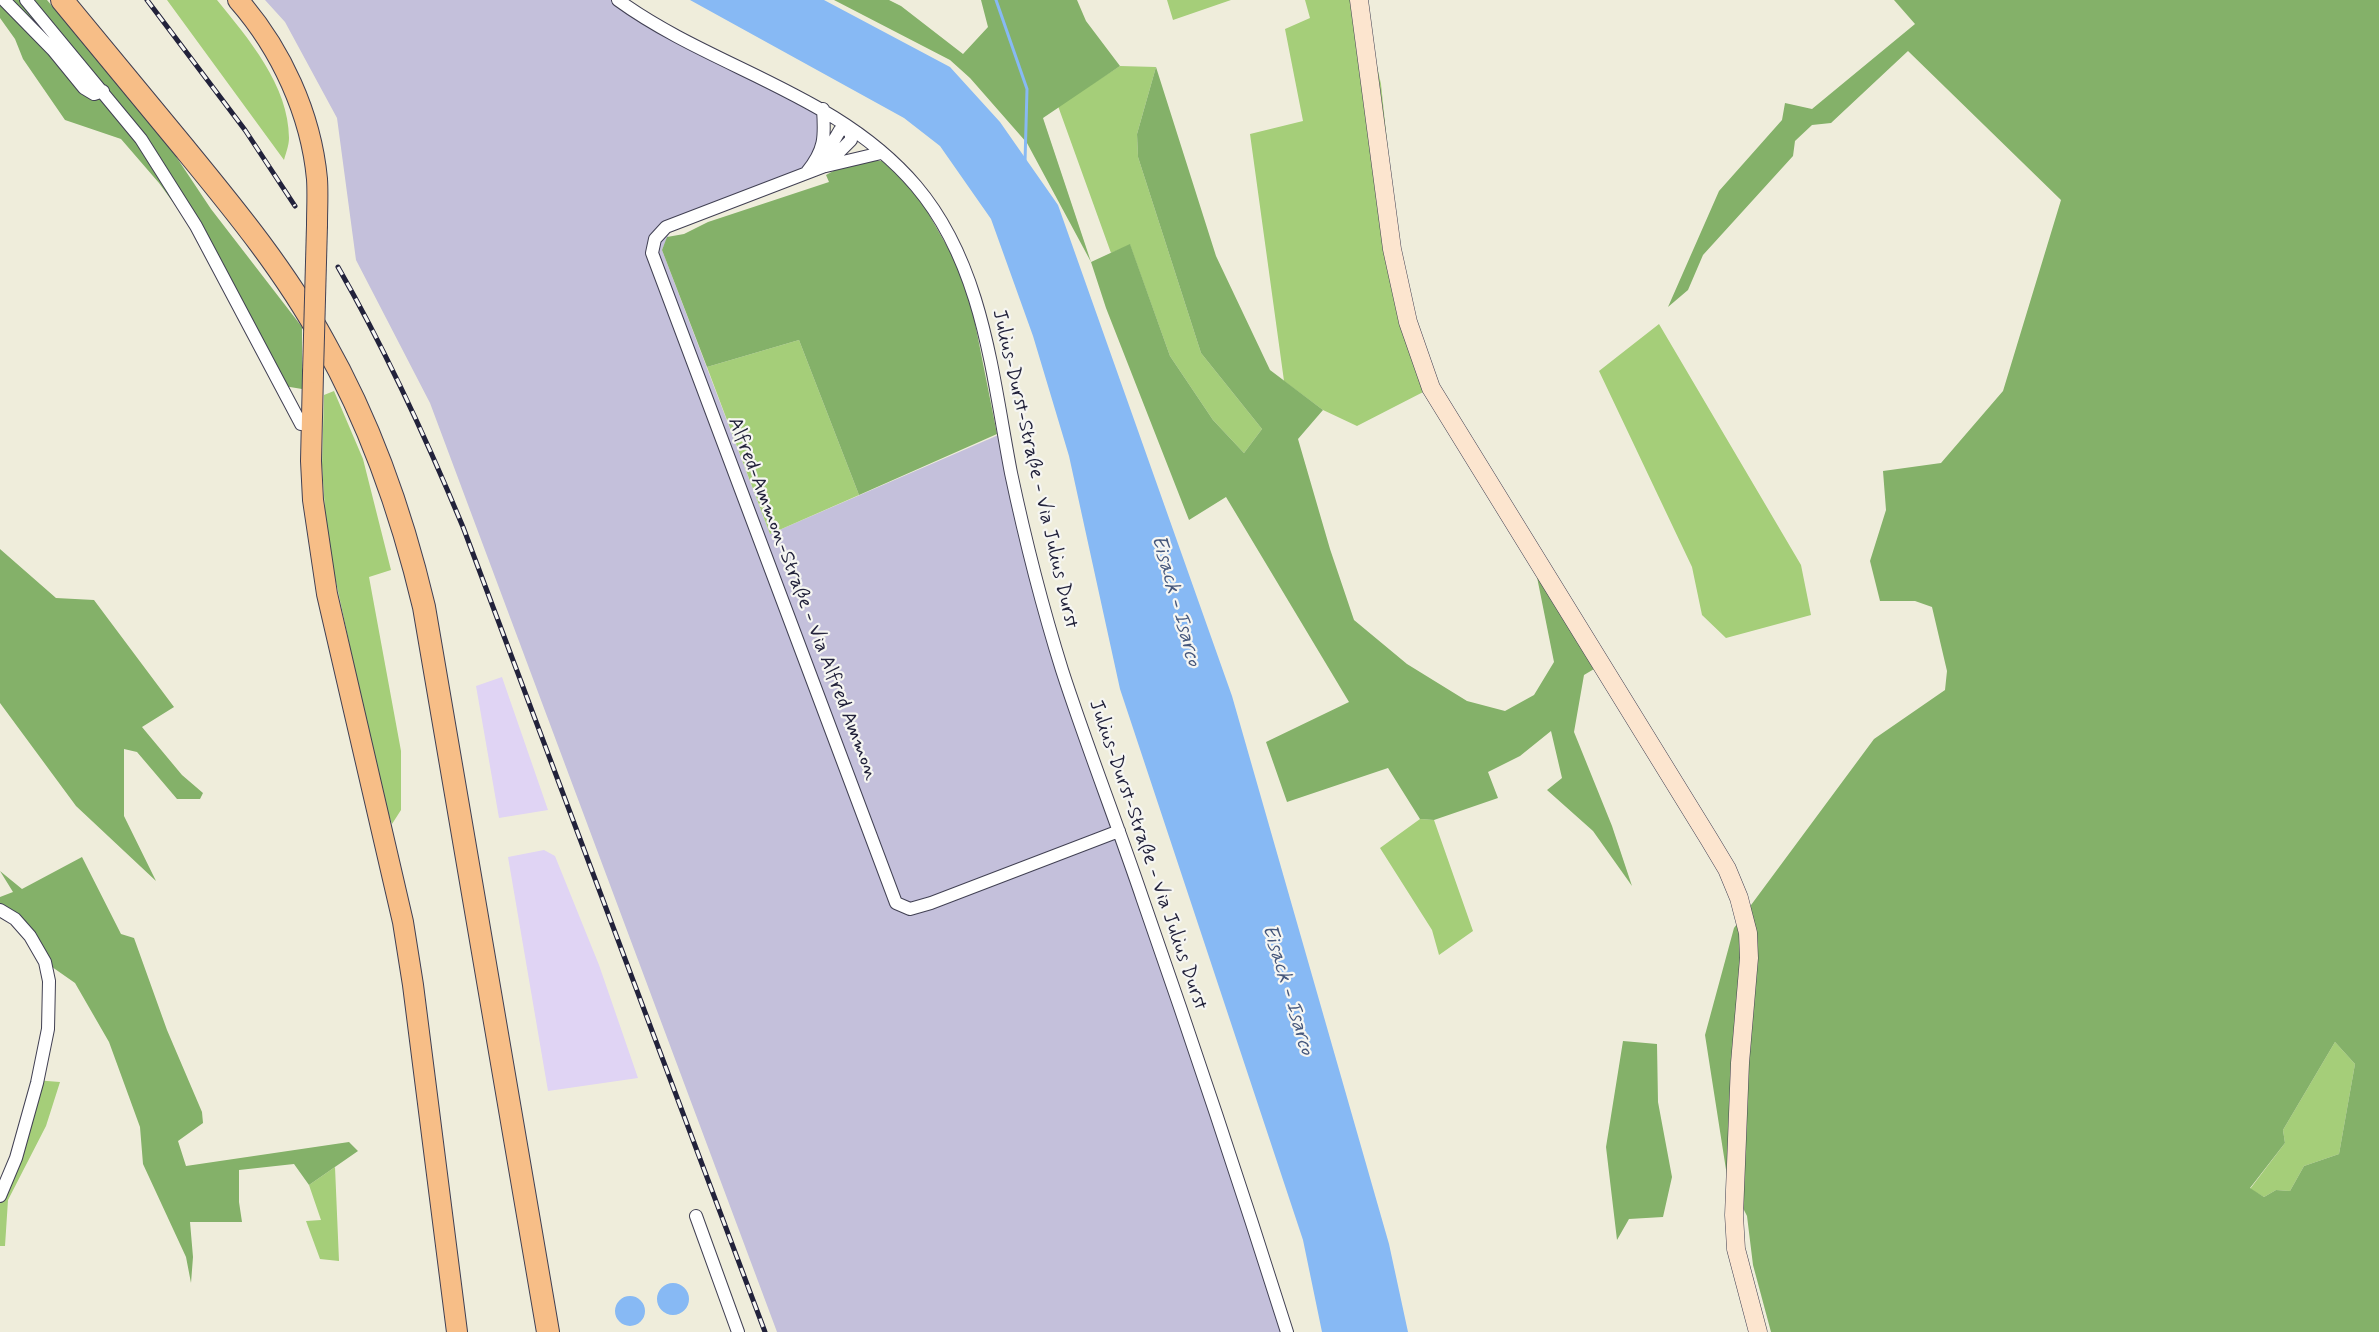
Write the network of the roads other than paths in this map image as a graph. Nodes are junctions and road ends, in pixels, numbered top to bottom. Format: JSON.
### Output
{"nodes":[{"id":1,"x":4,"y":0,"type":"edge"},
{"id":2,"x":26,"y":0,"type":"edge"},
{"id":3,"x":62,"y":0,"type":"edge"},
{"id":4,"x":81,"y":0,"type":"edge"},
{"id":5,"x":238,"y":0,"type":"edge"},
{"id":6,"x":618,"y":0,"type":"edge"},
{"id":7,"x":1359,"y":0,"type":"edge"},
{"id":8,"x":103,"y":92,"type":"junction"},
{"id":9,"x":823,"y":109,"type":"junction"},
{"id":10,"x":851,"y":129,"type":"junction"},
{"id":11,"x":882,"y":153,"type":"junction"},
{"id":12,"x":822,"y":162,"type":"junction"},
{"id":13,"x":311,"y":424,"type":"junction"},
{"id":14,"x":1119,"y":831,"type":"junction"},
{"id":15,"x":0,"y":910,"type":"edge"},
{"id":16,"x":0,"y":1196,"type":"edge"},
{"id":17,"x":696,"y":1216,"type":"dead end"},
{"id":18,"x":457,"y":1332,"type":"edge"},
{"id":19,"x":548,"y":1332,"type":"edge"},
{"id":20,"x":563,"y":1332,"type":"edge"},
{"id":21,"x":738,"y":1332,"type":"edge"},
{"id":22,"x":1287,"y":1332,"type":"edge"},
{"id":23,"x":1758,"y":1332,"type":"edge"}],
"edges":[{"from":1,"to":8,"type":"street"},
{"from":2,"to":8,"type":"street"},
{"from":3,"to":19,"type":"highway"},
{"from":4,"to":20,"type":"highway"},
{"from":5,"to":13,"type":"main road","bridge":true},
{"from":6,"to":9,"type":"street","name":"Julius-Durst-Straße - Via Julius Durst"},
{"from":7,"to":23,"type":"street"},
{"from":8,"to":13,"type":"street"},
{"from":9,"to":10,"type":"street","name":"Julius-Durst-Straße - Via Julius Durst"},
{"from":9,"to":12,"type":"street","name":"Alfred-Ammon-Straße - Via Alfred Ammon"},
{"from":10,"to":11,"type":"street","name":"Julius-Durst-Straße - Via Julius Durst"},
{"from":10,"to":12,"type":"street","name":"Alfred-Ammon-Straße - Via Alfred Ammon"},
{"from":11,"to":12,"type":"street"},
{"from":11,"to":14,"type":"street","name":"Julius-Durst-Straße - Via Julius Durst"},
{"from":12,"to":14,"type":"street","name":"Alfred-Ammon-Straße - Via Alfred Ammon"},
{"from":13,"to":18,"type":"main road"},
{"from":14,"to":22,"type":"street","name":"Julius-Durst-Straße - Via Julius Durst"},
{"from":15,"to":16,"type":"street"},
{"from":17,"to":21,"type":"street"}]}
